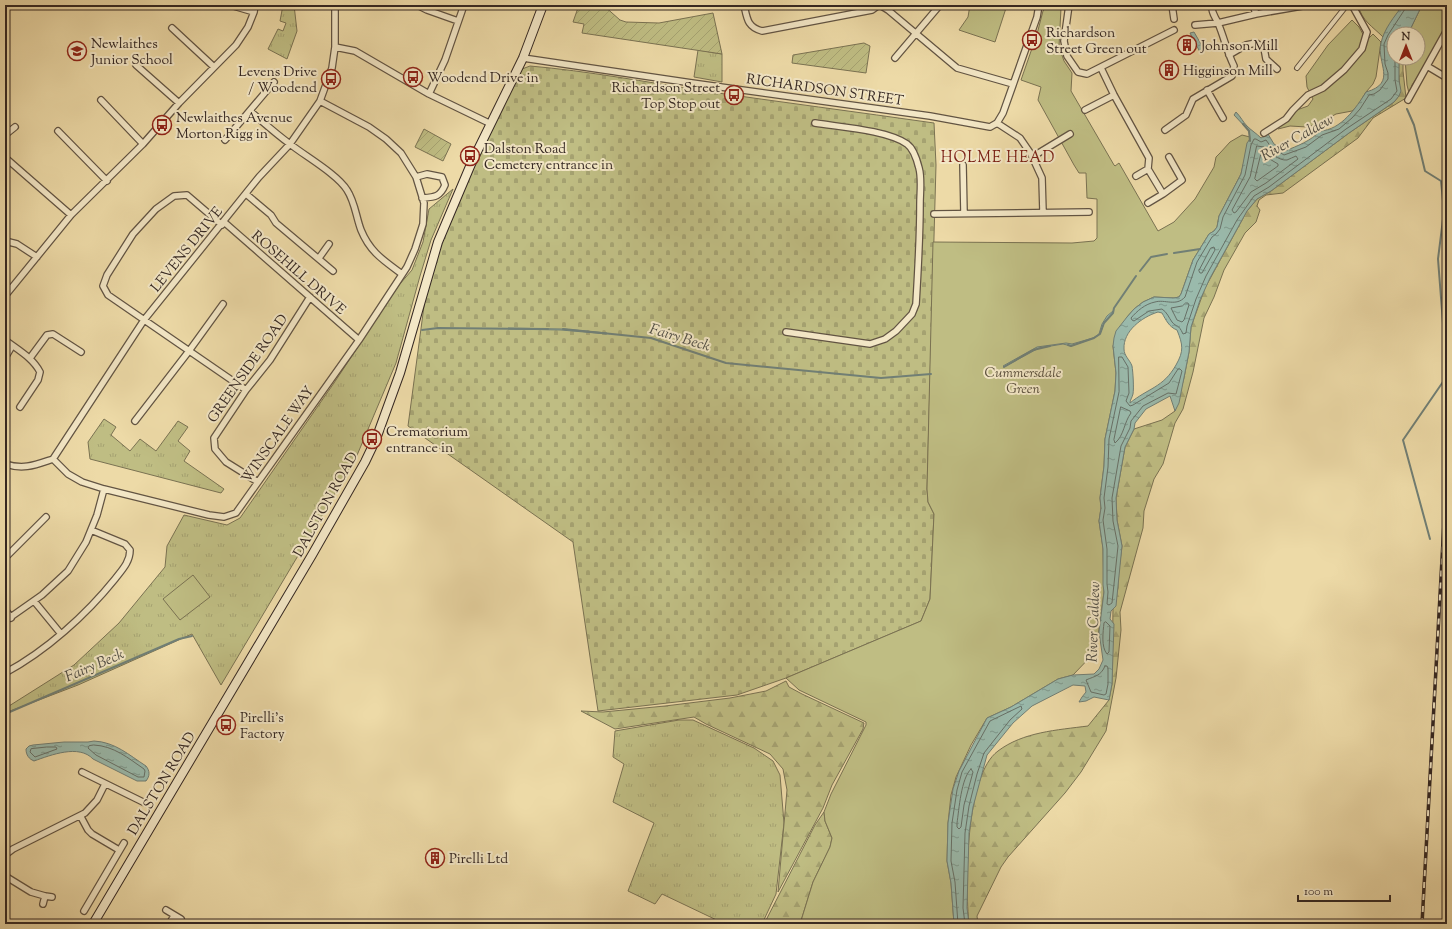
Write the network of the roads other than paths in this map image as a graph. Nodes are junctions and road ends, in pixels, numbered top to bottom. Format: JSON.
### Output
{"nodes":[{"id":1,"x":230,"y":5,"type":"edge"},
{"id":2,"x":255,"y":5,"type":"edge"},
{"id":3,"x":335,"y":5,"type":"edge"},
{"id":4,"x":417,"y":5,"type":"edge"},
{"id":5,"x":464,"y":5,"type":"edge"},
{"id":6,"x":543,"y":5,"type":"edge"},
{"id":7,"x":744,"y":5,"type":"edge"},
{"id":8,"x":880,"y":5,"type":"edge"},
{"id":9,"x":940,"y":5,"type":"edge"},
{"id":10,"x":1039,"y":5,"type":"edge"},
{"id":11,"x":1069,"y":5,"type":"edge"},
{"id":12,"x":1172,"y":5,"type":"edge"},
{"id":13,"x":1212,"y":5,"type":"edge"},
{"id":14,"x":1253,"y":5,"type":"edge"},
{"id":15,"x":1308,"y":5,"type":"edge"},
{"id":16,"x":1347,"y":5,"type":"edge"},
{"id":17,"x":1352,"y":5,"type":"edge"},
{"id":18,"x":254,"y":12,"type":"junction"},
{"id":19,"x":1256,"y":14,"type":"junction"},
{"id":20,"x":1174,"y":19,"type":"dead end"},
{"id":21,"x":458,"y":20,"type":"junction"},
{"id":22,"x":1218,"y":23,"type":"junction"},
{"id":23,"x":1195,"y":25,"type":"dead end"},
{"id":24,"x":172,"y":28,"type":"dead end"},
{"id":25,"x":1174,"y":30,"type":"dead end"},
{"id":26,"x":1447,"y":30,"type":"edge"},
{"id":27,"x":916,"y":33,"type":"junction"},
{"id":28,"x":335,"y":48,"type":"junction"},
{"id":29,"x":1229,"y":55,"type":"junction"},
{"id":30,"x":524,"y":58,"type":"junction"},
{"id":31,"x":895,"y":58,"type":"dead end"},
{"id":32,"x":136,"y":65,"type":"dead end"},
{"id":33,"x":1427,"y":66,"type":"junction"},
{"id":34,"x":214,"y":67,"type":"junction"},
{"id":35,"x":1101,"y":68,"type":"junction"},
{"id":36,"x":1297,"y":68,"type":"dead end"},
{"id":37,"x":1277,"y":69,"type":"dead end"},
{"id":38,"x":1447,"y":78,"type":"edge"},
{"id":39,"x":274,"y":82,"type":"dead end"},
{"id":40,"x":1013,"y":84,"type":"junction"},
{"id":41,"x":1207,"y":90,"type":"junction"},
{"id":42,"x":429,"y":94,"type":"junction"},
{"id":43,"x":1114,"y":95,"type":"junction"},
{"id":44,"x":101,"y":100,"type":"dead end"},
{"id":45,"x":1408,"y":100,"type":"dead end"},
{"id":46,"x":320,"y":101,"type":"junction"},
{"id":47,"x":178,"y":104,"type":"junction"},
{"id":48,"x":1085,"y":110,"type":"dead end"},
{"id":49,"x":250,"y":111,"type":"junction"},
{"id":50,"x":1223,"y":118,"type":"dead end"},
{"id":51,"x":815,"y":123,"type":"dead end"},
{"id":52,"x":997,"y":123,"type":"junction"},
{"id":53,"x":491,"y":124,"type":"junction"},
{"id":54,"x":15,"y":127,"type":"dead end"},
{"id":55,"x":1164,"y":130,"type":"dead end"},
{"id":56,"x":58,"y":131,"type":"dead end"},
{"id":57,"x":1264,"y":133,"type":"dead end"},
{"id":58,"x":1070,"y":134,"type":"dead end"},
{"id":59,"x":5,"y":135,"type":"edge"},
{"id":60,"x":225,"y":140,"type":"dead end"},
{"id":61,"x":143,"y":144,"type":"junction"},
{"id":62,"x":290,"y":144,"type":"junction"},
{"id":63,"x":1032,"y":157,"type":"junction"},
{"id":64,"x":1170,"y":157,"type":"dead end"},
{"id":65,"x":5,"y":159,"type":"edge"},
{"id":66,"x":963,"y":165,"type":"dead end"},
{"id":67,"x":1148,"y":169,"type":"junction"},
{"id":68,"x":1136,"y":176,"type":"dead end"},
{"id":69,"x":416,"y":177,"type":"junction"},
{"id":70,"x":107,"y":181,"type":"junction"},
{"id":71,"x":246,"y":194,"type":"junction"},
{"id":72,"x":1163,"y":194,"type":"junction"},
{"id":73,"x":422,"y":198,"type":"junction"},
{"id":74,"x":1148,"y":203,"type":"dead end"},
{"id":75,"x":1043,"y":212,"type":"junction"},
{"id":76,"x":1089,"y":212,"type":"dead end"},
{"id":77,"x":964,"y":213,"type":"junction"},
{"id":78,"x":934,"y":214,"type":"dead end"},
{"id":79,"x":71,"y":215,"type":"junction"},
{"id":80,"x":223,"y":224,"type":"junction"},
{"id":81,"x":5,"y":241,"type":"edge"},
{"id":82,"x":329,"y":244,"type":"dead end"},
{"id":83,"x":37,"y":257,"type":"junction"},
{"id":84,"x":319,"y":258,"type":"junction"},
{"id":85,"x":333,"y":270,"type":"dead end"},
{"id":86,"x":402,"y":274,"type":"junction"},
{"id":87,"x":5,"y":296,"type":"edge"},
{"id":88,"x":310,"y":297,"type":"junction"},
{"id":89,"x":223,"y":304,"type":"dead end"},
{"id":90,"x":144,"y":320,"type":"junction"},
{"id":91,"x":786,"y":332,"type":"dead end"},
{"id":92,"x":5,"y":340,"type":"edge"},
{"id":93,"x":358,"y":340,"type":"junction"},
{"id":94,"x":12,"y":346,"type":"junction"},
{"id":95,"x":189,"y":351,"type":"junction"},
{"id":96,"x":81,"y":352,"type":"dead end"},
{"id":97,"x":5,"y":358,"type":"edge"},
{"id":98,"x":30,"y":358,"type":"junction"},
{"id":99,"x":246,"y":390,"type":"junction"},
{"id":100,"x":20,"y":407,"type":"dead end"},
{"id":101,"x":136,"y":421,"type":"dead end"},
{"id":102,"x":53,"y":459,"type":"junction"},
{"id":103,"x":5,"y":464,"type":"edge"},
{"id":104,"x":258,"y":482,"type":"junction"},
{"id":105,"x":104,"y":488,"type":"junction"},
{"id":106,"x":46,"y":517,"type":"dead end"},
{"id":107,"x":91,"y":530,"type":"junction"},
{"id":108,"x":5,"y":558,"type":"edge"},
{"id":109,"x":34,"y":601,"type":"junction"},
{"id":110,"x":5,"y":609,"type":"edge"},
{"id":111,"x":8,"y":620,"type":"edge"},
{"id":112,"x":61,"y":634,"type":"junction"},
{"id":113,"x":5,"y":673,"type":"edge"},
{"id":114,"x":82,"y":772,"type":"dead end"},
{"id":115,"x":105,"y":784,"type":"junction"},
{"id":116,"x":145,"y":803,"type":"dead end"},
{"id":117,"x":81,"y":816,"type":"junction"},
{"id":118,"x":124,"y":843,"type":"dead end"},
{"id":119,"x":119,"y":850,"type":"junction"},
{"id":120,"x":5,"y":855,"type":"edge"},
{"id":121,"x":5,"y":876,"type":"edge"},
{"id":122,"x":45,"y":896,"type":"junction"},
{"id":123,"x":52,"y":897,"type":"dead end"},
{"id":124,"x":43,"y":904,"type":"dead end"},
{"id":125,"x":166,"y":910,"type":"dead end"},
{"id":126,"x":84,"y":911,"type":"dead end"},
{"id":127,"x":174,"y":916,"type":"junction"},
{"id":128,"x":181,"y":919,"type":"dead end"},
{"id":129,"x":94,"y":922,"type":"edge"},
{"id":130,"x":169,"y":924,"type":"edge"}],
"edges":[{"from":1,"to":18,"type":"street"},
{"from":2,"to":18,"type":"street"},
{"from":3,"to":28,"type":"street","name":"LEVENS DRIVE"},
{"from":4,"to":21,"type":"street"},
{"from":5,"to":21,"type":"street"},
{"from":6,"to":30,"type":"main road","name":"DALSTON ROAD"},
{"from":7,"to":8,"type":"street"},
{"from":8,"to":27,"type":"street"},
{"from":9,"to":27,"type":"street"},
{"from":10,"to":40,"type":"street"},
{"from":11,"to":35,"type":"street"},
{"from":12,"to":20,"type":"street"},
{"from":13,"to":22,"type":"street"},
{"from":14,"to":19,"type":"street"},
{"from":15,"to":19,"type":"street"},
{"from":16,"to":36,"type":"street"},
{"from":17,"to":57,"type":"street"},
{"from":18,"to":34,"type":"street"},
{"from":19,"to":22,"type":"street"},
{"from":21,"to":42,"type":"street"},
{"from":22,"to":23,"type":"street"},
{"from":22,"to":29,"type":"street"},
{"from":24,"to":34,"type":"street"},
{"from":25,"to":35,"type":"street"},
{"from":26,"to":33,"type":"street"},
{"from":27,"to":31,"type":"street"},
{"from":27,"to":40,"type":"street"},
{"from":28,"to":42,"type":"street"},
{"from":28,"to":46,"type":"street","name":"LEVENS DRIVE"},
{"from":29,"to":37,"type":"street"},
{"from":29,"to":41,"type":"street"},
{"from":30,"to":52,"type":"street","name":"RICHARDSON STREET"},
{"from":30,"to":53,"type":"main road","name":"DALSTON ROAD"},
{"from":32,"to":47,"type":"street"},
{"from":33,"to":38,"type":"street"},
{"from":33,"to":45,"type":"street"},
{"from":34,"to":47,"type":"street"},
{"from":35,"to":43,"type":"street"},
{"from":39,"to":49,"type":"street"},
{"from":40,"to":52,"type":"street"},
{"from":41,"to":50,"type":"street"},
{"from":41,"to":55,"type":"street"},
{"from":42,"to":53,"type":"street"},
{"from":43,"to":48,"type":"street"},
{"from":43,"to":67,"type":"street"},
{"from":44,"to":61,"type":"street"},
{"from":46,"to":62,"type":"street","name":"LEVENS DRIVE"},
{"from":46,"to":69,"type":"street","name":"WINSCALE WAY"},
{"from":47,"to":61,"type":"street"},
{"from":49,"to":60,"type":"street"},
{"from":49,"to":62,"type":"street"},
{"from":51,"to":91,"type":"street"},
{"from":52,"to":63,"type":"street"},
{"from":53,"to":129,"type":"main road","name":"DALSTON ROAD"},
{"from":54,"to":59,"type":"street"},
{"from":56,"to":70,"type":"street"},
{"from":58,"to":63,"type":"street"},
{"from":61,"to":70,"type":"street"},
{"from":62,"to":71,"type":"street","name":"LEVENS DRIVE"},
{"from":62,"to":86,"type":"street"},
{"from":63,"to":75,"type":"street"},
{"from":64,"to":72,"type":"street"},
{"from":65,"to":79,"type":"street"},
{"from":66,"to":77,"type":"street"},
{"from":67,"to":68,"type":"street"},
{"from":67,"to":72,"type":"street"},
{"from":69,"to":73,"type":"street","name":"WINSCALE WAY"},
{"from":69,"to":73,"type":"street"},
{"from":70,"to":79,"type":"street"},
{"from":71,"to":80,"type":"street","name":"LEVENS DRIVE"},
{"from":71,"to":84,"type":"street"},
{"from":72,"to":74,"type":"street"},
{"from":73,"to":86,"type":"street","name":"WINSCALE WAY"},
{"from":75,"to":76,"type":"street"},
{"from":75,"to":77,"type":"street"},
{"from":77,"to":78,"type":"street"},
{"from":79,"to":83,"type":"street"},
{"from":80,"to":88,"type":"street","name":"ROSEHILL DRIVE"},
{"from":80,"to":90,"type":"street","name":"LEVENS DRIVE"},
{"from":80,"to":90,"type":"street","name":"ROSEHILL DRIVE"},
{"from":81,"to":83,"type":"street"},
{"from":82,"to":84,"type":"street"},
{"from":83,"to":87,"type":"street"},
{"from":84,"to":85,"type":"street"},
{"from":86,"to":93,"type":"street","name":"WINSCALE WAY"},
{"from":88,"to":93,"type":"street","name":"ROSEHILL DRIVE"},
{"from":88,"to":99,"type":"street","name":"GREENSIDE ROAD"},
{"from":89,"to":95,"type":"street"},
{"from":90,"to":95,"type":"street"},
{"from":90,"to":102,"type":"street","name":"LEVENS DRIVE"},
{"from":92,"to":94,"type":"street"},
{"from":93,"to":104,"type":"street","name":"WINSCALE WAY"},
{"from":94,"to":97,"type":"street"},
{"from":94,"to":98,"type":"street"},
{"from":95,"to":99,"type":"street"},
{"from":95,"to":101,"type":"street"},
{"from":96,"to":98,"type":"street"},
{"from":98,"to":100,"type":"street"},
{"from":99,"to":104,"type":"street","name":"GREENSIDE ROAD"},
{"from":102,"to":103,"type":"street"},
{"from":102,"to":105,"type":"street","name":"WINSCALE WAY"},
{"from":104,"to":105,"type":"street","name":"WINSCALE WAY"},
{"from":105,"to":107,"type":"street"},
{"from":106,"to":108,"type":"street"},
{"from":107,"to":109,"type":"street"},
{"from":107,"to":112,"type":"street"},
{"from":109,"to":111,"type":"street"},
{"from":109,"to":112,"type":"street"},
{"from":110,"to":111,"type":"street"},
{"from":112,"to":113,"type":"street"},
{"from":114,"to":115,"type":"street"},
{"from":115,"to":116,"type":"street"},
{"from":115,"to":117,"type":"street"},
{"from":117,"to":119,"type":"street"},
{"from":117,"to":120,"type":"street"},
{"from":118,"to":119,"type":"street"},
{"from":119,"to":126,"type":"street"},
{"from":121,"to":122,"type":"street"},
{"from":122,"to":123,"type":"street"},
{"from":122,"to":124,"type":"street"},
{"from":125,"to":127,"type":"street"},
{"from":127,"to":128,"type":"street"},
{"from":127,"to":130,"type":"street"}]}
